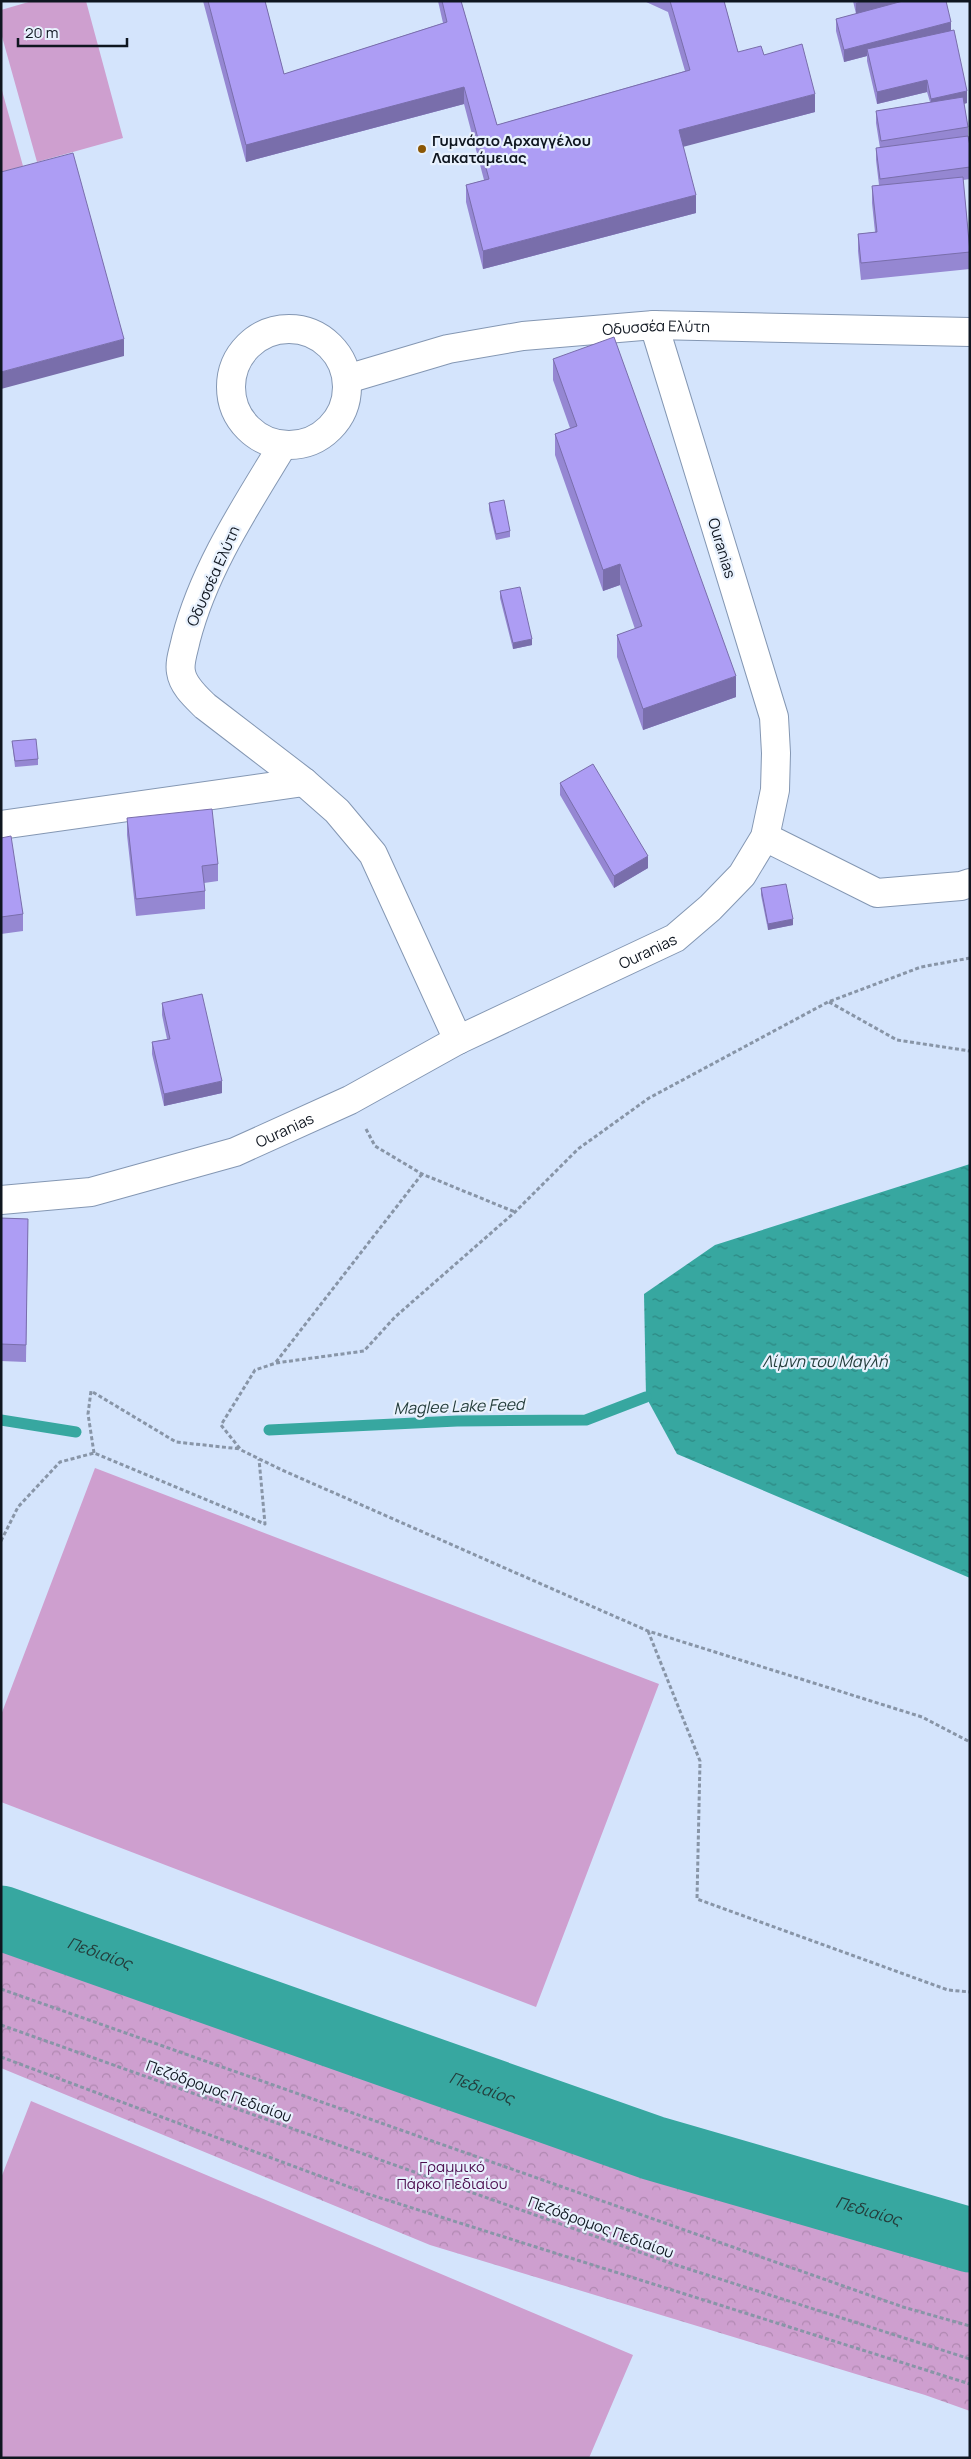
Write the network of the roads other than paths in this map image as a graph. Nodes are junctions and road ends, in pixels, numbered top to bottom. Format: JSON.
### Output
{"nodes":[{"id":1,"x":654,"y":325,"type":"junction"},
{"id":2,"x":970,"y":332,"type":"edge"},
{"id":3,"x":348,"y":379,"type":"junction"},
{"id":4,"x":283,"y":445,"type":"junction"},
{"id":5,"x":304,"y":782,"type":"junction"},
{"id":6,"x":1,"y":825,"type":"edge"},
{"id":7,"x":765,"y":837,"type":"junction"},
{"id":8,"x":970,"y":883,"type":"edge"},
{"id":9,"x":458,"y":1040,"type":"junction"},
{"id":10,"x":1,"y":1200,"type":"edge"}],
"edges":[{"from":1,"to":2,"type":"street","name":"Οδυσσέα Ελύτη"},
{"from":1,"to":3,"type":"street","name":"Οδυσσέα Ελύτη"},
{"from":1,"to":7,"type":"street","name":"Ouranias"},
{"from":3,"to":4,"type":"street"},
{"from":3,"to":4,"type":"street"},
{"from":4,"to":5,"type":"street","name":"Οδυσσέα Ελύτη"},
{"from":5,"to":6,"type":"street"},
{"from":5,"to":9,"type":"street","name":"Οδυσσέα Ελύτη"},
{"from":7,"to":8,"type":"street"},
{"from":7,"to":9,"type":"street","name":"Ouranias"},
{"from":9,"to":10,"type":"street","name":"Ouranias"}]}
